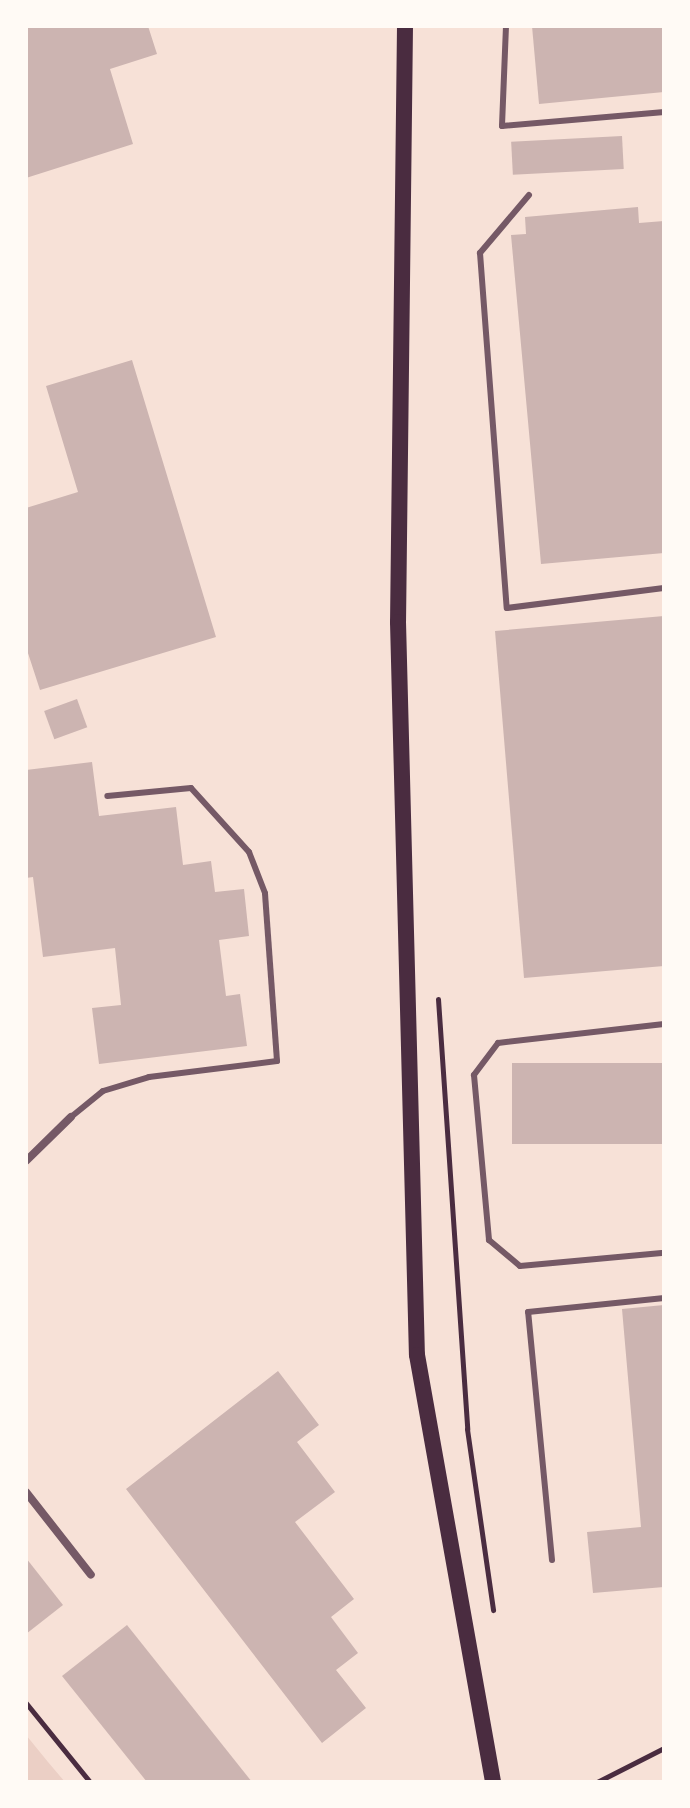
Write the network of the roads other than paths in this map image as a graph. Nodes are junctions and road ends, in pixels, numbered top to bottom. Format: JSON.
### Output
{"nodes":[{"id":1,"x":405,"y":26,"type":"edge"},
{"id":2,"x":506,"y":26,"type":"edge"},
{"id":3,"x":664,"y":112,"type":"edge"},
{"id":4,"x":529,"y":195,"type":"dead end"},
{"id":5,"x":664,"y":588,"type":"edge"},
{"id":6,"x":107,"y":796,"type":"dead end"},
{"id":7,"x":664,"y":1024,"type":"edge"},
{"id":8,"x":71,"y":1117,"type":"joint"},
{"id":9,"x":26,"y":1161,"type":"edge"},
{"id":10,"x":664,"y":1253,"type":"edge"},
{"id":11,"x":664,"y":1298,"type":"edge"},
{"id":12,"x":26,"y":1492,"type":"edge"},
{"id":13,"x":552,"y":1560,"type":"dead end"},
{"id":14,"x":91,"y":1575,"type":"dead end"},
{"id":15,"x":493,"y":1782,"type":"edge"}],
"edges":[{"from":1,"to":15,"type":"main road"},
{"from":2,"to":3,"type":"lane"},
{"from":4,"to":5,"type":"lane"},
{"from":6,"to":8,"type":"lane"},
{"from":7,"to":10,"type":"lane"},
{"from":8,"to":9,"type":"street"},
{"from":11,"to":13,"type":"lane"},
{"from":12,"to":14,"type":"street"}]}
